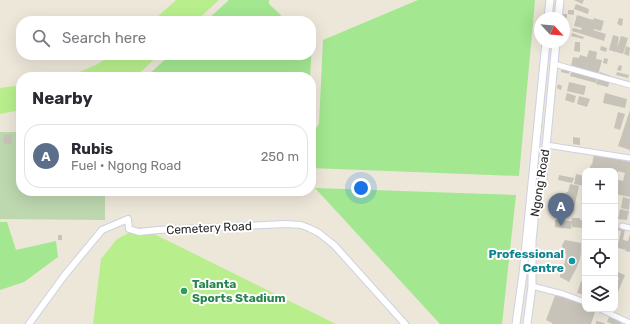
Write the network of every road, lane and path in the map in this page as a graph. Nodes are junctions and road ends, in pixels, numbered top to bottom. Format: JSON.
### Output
{"nodes":[{"id":1,"x":550,"y":0,"type":"edge"},
{"id":2,"x":560,"y":0,"type":"edge"},
{"id":3,"x":549,"y":12,"type":"edge"},
{"id":4,"x":559,"y":12,"type":"edge"},
{"id":5,"x":545,"y":48,"type":"edge"},
{"id":6,"x":555,"y":48,"type":"edge"},
{"id":7,"x":554,"y":64,"type":"junction"},
{"id":8,"x":630,"y":85,"type":"edge"},
{"id":9,"x":546,"y":145,"type":"junction"},
{"id":10,"x":630,"y":158,"type":"edge"},
{"id":11,"x":622,"y":226,"type":"dead end"},
{"id":12,"x":630,"y":228,"type":"edge"},
{"id":13,"x":532,"y":286,"type":"junction"},
{"id":14,"x":582,"y":301,"type":"edge"},
{"id":15,"x":607,"y":312,"type":"edge"},
{"id":16,"x":630,"y":322,"type":"edge"},
{"id":17,"x":29,"y":324,"type":"edge"},
{"id":18,"x":405,"y":324,"type":"edge"},
{"id":19,"x":516,"y":324,"type":"edge"},
{"id":20,"x":528,"y":324,"type":"edge"}],
"edges":[{"from":1,"to":3,"type":"main road"},
{"from":2,"to":4,"type":"main road"},
{"from":5,"to":19,"type":"main road","name":"Ngong Road"},
{"from":6,"to":7,"type":"main road","name":"Ngong Road"},
{"from":7,"to":8,"type":"street"},
{"from":7,"to":9,"type":"main road","name":"Ngong Road"},
{"from":9,"to":10,"type":"street"},
{"from":9,"to":13,"type":"main road","name":"Ngong Road"},
{"from":11,"to":12,"type":"street"},
{"from":13,"to":14,"type":"street"},
{"from":13,"to":20,"type":"main road","name":"Ngong Road"},
{"from":15,"to":16,"type":"street"},
{"from":17,"to":18,"type":"street","name":"Cemetery Road"}]}
